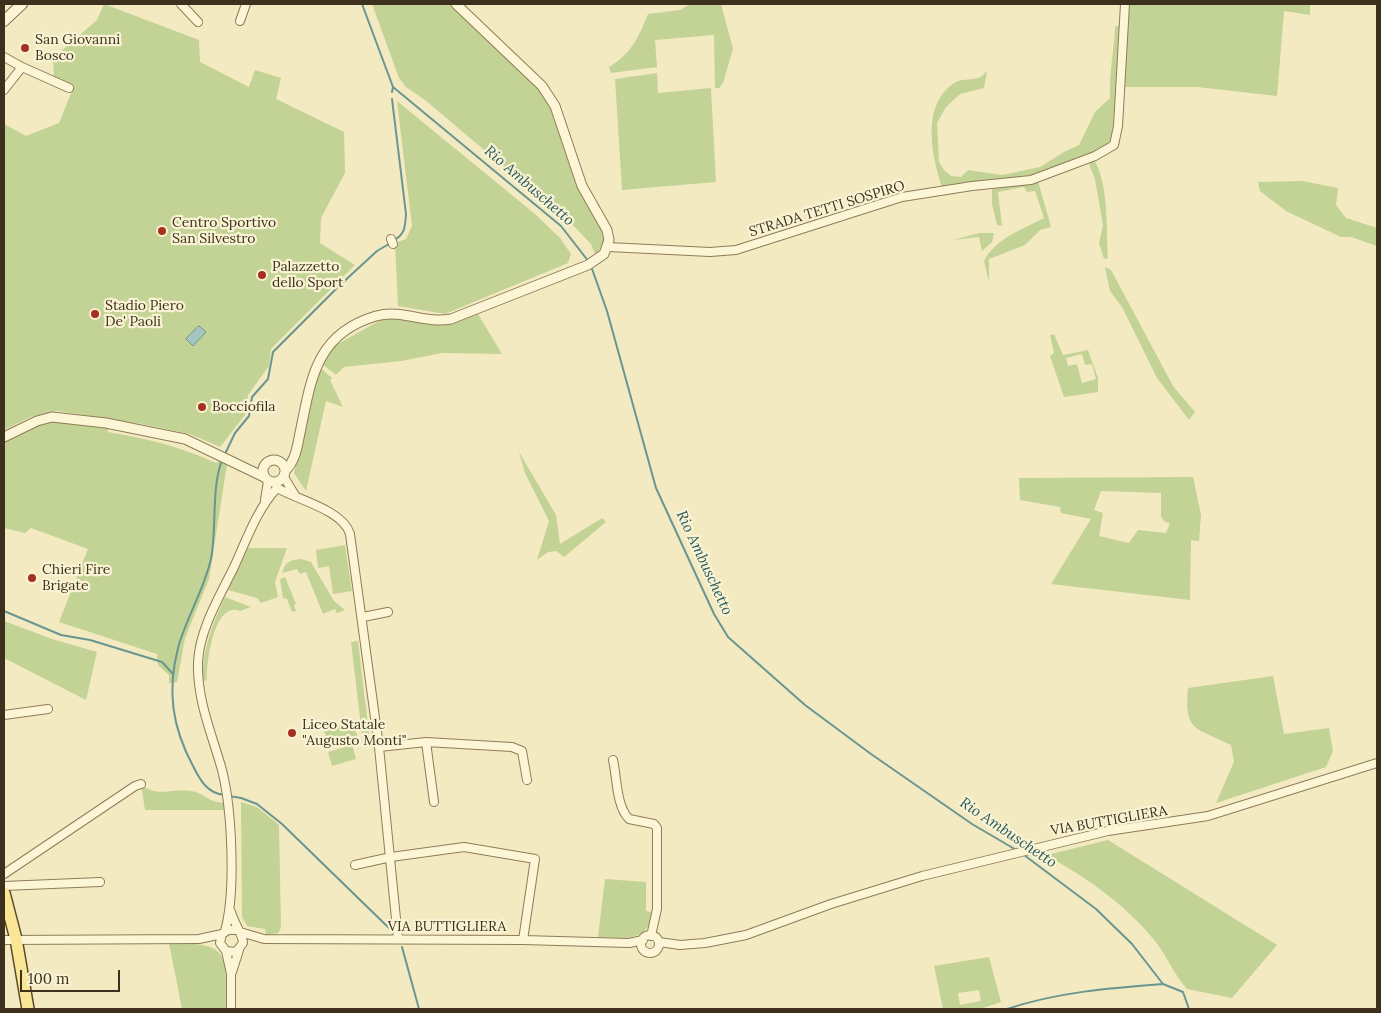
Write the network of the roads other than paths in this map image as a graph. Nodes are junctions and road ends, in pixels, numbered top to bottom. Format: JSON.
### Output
{"nodes":[{"id":1,"x":22,"y":4,"type":"edge"},
{"id":2,"x":181,"y":4,"type":"edge"},
{"id":3,"x":246,"y":4,"type":"edge"},
{"id":4,"x":456,"y":4,"type":"edge"},
{"id":5,"x":1125,"y":4,"type":"edge"},
{"id":6,"x":4,"y":21,"type":"edge"},
{"id":7,"x":240,"y":21,"type":"dead end"},
{"id":8,"x":198,"y":22,"type":"dead end"},
{"id":9,"x":4,"y":57,"type":"edge"},
{"id":10,"x":22,"y":67,"type":"junction"},
{"id":11,"x":69,"y":88,"type":"dead end"},
{"id":12,"x":4,"y":90,"type":"edge"},
{"id":13,"x":608,"y":247,"type":"junction"},
{"id":14,"x":4,"y":437,"type":"edge"},
{"id":15,"x":298,"y":443,"type":"junction"},
{"id":16,"x":276,"y":460,"type":"junction"},
{"id":17,"x":238,"y":463,"type":"junction"},
{"id":18,"x":266,"y":464,"type":"junction"},
{"id":19,"x":285,"y":474,"type":"junction"},
{"id":20,"x":271,"y":482,"type":"junction"},
{"id":21,"x":296,"y":497,"type":"junction"},
{"id":22,"x":388,"y":612,"type":"dead end"},
{"id":23,"x":363,"y":617,"type":"junction"},
{"id":24,"x":48,"y":709,"type":"dead end"},
{"id":25,"x":4,"y":715,"type":"edge"},
{"id":26,"x":426,"y":742,"type":"junction"},
{"id":27,"x":379,"y":746,"type":"junction"},
{"id":28,"x":614,"y":760,"type":"dead end"},
{"id":29,"x":1377,"y":763,"type":"edge"},
{"id":30,"x":528,"y":780,"type":"dead end"},
{"id":31,"x":141,"y":784,"type":"dead end"},
{"id":32,"x":434,"y":802,"type":"dead end"},
{"id":33,"x":391,"y":857,"type":"junction"},
{"id":34,"x":355,"y":865,"type":"dead end"},
{"id":35,"x":4,"y":874,"type":"edge"},
{"id":36,"x":100,"y":882,"type":"dead end"},
{"id":37,"x":4,"y":886,"type":"edge"},
{"id":38,"x":4,"y":893,"type":"edge"},
{"id":39,"x":230,"y":910,"type":"junction"},
{"id":40,"x":239,"y":931,"type":"junction"},
{"id":41,"x":223,"y":933,"type":"junction"},
{"id":42,"x":651,"y":936,"type":"junction"},
{"id":43,"x":10,"y":939,"type":"edge"},
{"id":44,"x":200,"y":939,"type":"junction"},
{"id":45,"x":264,"y":939,"type":"junction"},
{"id":46,"x":398,"y":939,"type":"junction"},
{"id":47,"x":523,"y":940,"type":"junction"},
{"id":48,"x":643,"y":944,"type":"junction"},
{"id":49,"x":659,"y":945,"type":"junction"},
{"id":50,"x":224,"y":949,"type":"junction"},
{"id":51,"x":240,"y":949,"type":"junction"},
{"id":52,"x":231,"y":974,"type":"junction"},
{"id":53,"x":28,"y":1009,"type":"edge"},
{"id":54,"x":231,"y":1009,"type":"edge"}],
"edges":[{"from":1,"to":6,"type":"main road"},
{"from":2,"to":8,"type":"street"},
{"from":3,"to":7,"type":"street"},
{"from":4,"to":13,"type":"street"},
{"from":5,"to":13,"type":"street","name":"STRADA TETTI SOSPIRO"},
{"from":9,"to":10,"type":"street"},
{"from":10,"to":11,"type":"street"},
{"from":10,"to":12,"type":"street"},
{"from":13,"to":15,"type":"street"},
{"from":14,"to":17,"type":"street"},
{"from":15,"to":16,"type":"street"},
{"from":15,"to":19,"type":"street"},
{"from":16,"to":18,"type":"street"},
{"from":16,"to":19,"type":"street"},
{"from":17,"to":18,"type":"street"},
{"from":17,"to":20,"type":"street"},
{"from":18,"to":20,"type":"street"},
{"from":19,"to":20,"type":"street"},
{"from":19,"to":21,"type":"street"},
{"from":20,"to":21,"type":"street"},
{"from":20,"to":39,"type":"street"},
{"from":21,"to":23,"type":"street"},
{"from":22,"to":23,"type":"street"},
{"from":23,"to":27,"type":"street"},
{"from":24,"to":25,"type":"street"},
{"from":26,"to":27,"type":"street"},
{"from":26,"to":30,"type":"street"},
{"from":26,"to":32,"type":"street"},
{"from":27,"to":33,"type":"street"},
{"from":28,"to":42,"type":"street"},
{"from":29,"to":49,"type":"street","name":"VIA BUTTIGLIERA"},
{"from":31,"to":35,"type":"street"},
{"from":33,"to":34,"type":"street"},
{"from":33,"to":46,"type":"street"},
{"from":33,"to":47,"type":"street"},
{"from":36,"to":37,"type":"street"},
{"from":38,"to":43,"type":"main road"},
{"from":39,"to":40,"type":"street"},
{"from":39,"to":41,"type":"street"},
{"from":40,"to":41,"type":"street"},
{"from":40,"to":45,"type":"street","name":"VIA BUTTIGLIERA"},
{"from":40,"to":51,"type":"street"},
{"from":41,"to":44,"type":"street"},
{"from":41,"to":50,"type":"street"},
{"from":42,"to":48,"type":"street"},
{"from":42,"to":49,"type":"street"},
{"from":43,"to":44,"type":"street"},
{"from":43,"to":53,"type":"main road"},
{"from":44,"to":50,"type":"street"},
{"from":45,"to":46,"type":"street","name":"VIA BUTTIGLIERA"},
{"from":45,"to":51,"type":"street","name":"VIA BUTTIGLIERA"},
{"from":46,"to":47,"type":"street","name":"VIA BUTTIGLIERA"},
{"from":47,"to":48,"type":"street","name":"VIA BUTTIGLIERA"},
{"from":48,"to":49,"type":"street","name":"VIA BUTTIGLIERA"},
{"from":50,"to":51,"type":"street"},
{"from":50,"to":52,"type":"street"},
{"from":51,"to":52,"type":"street"},
{"from":52,"to":54,"type":"street"}]}
